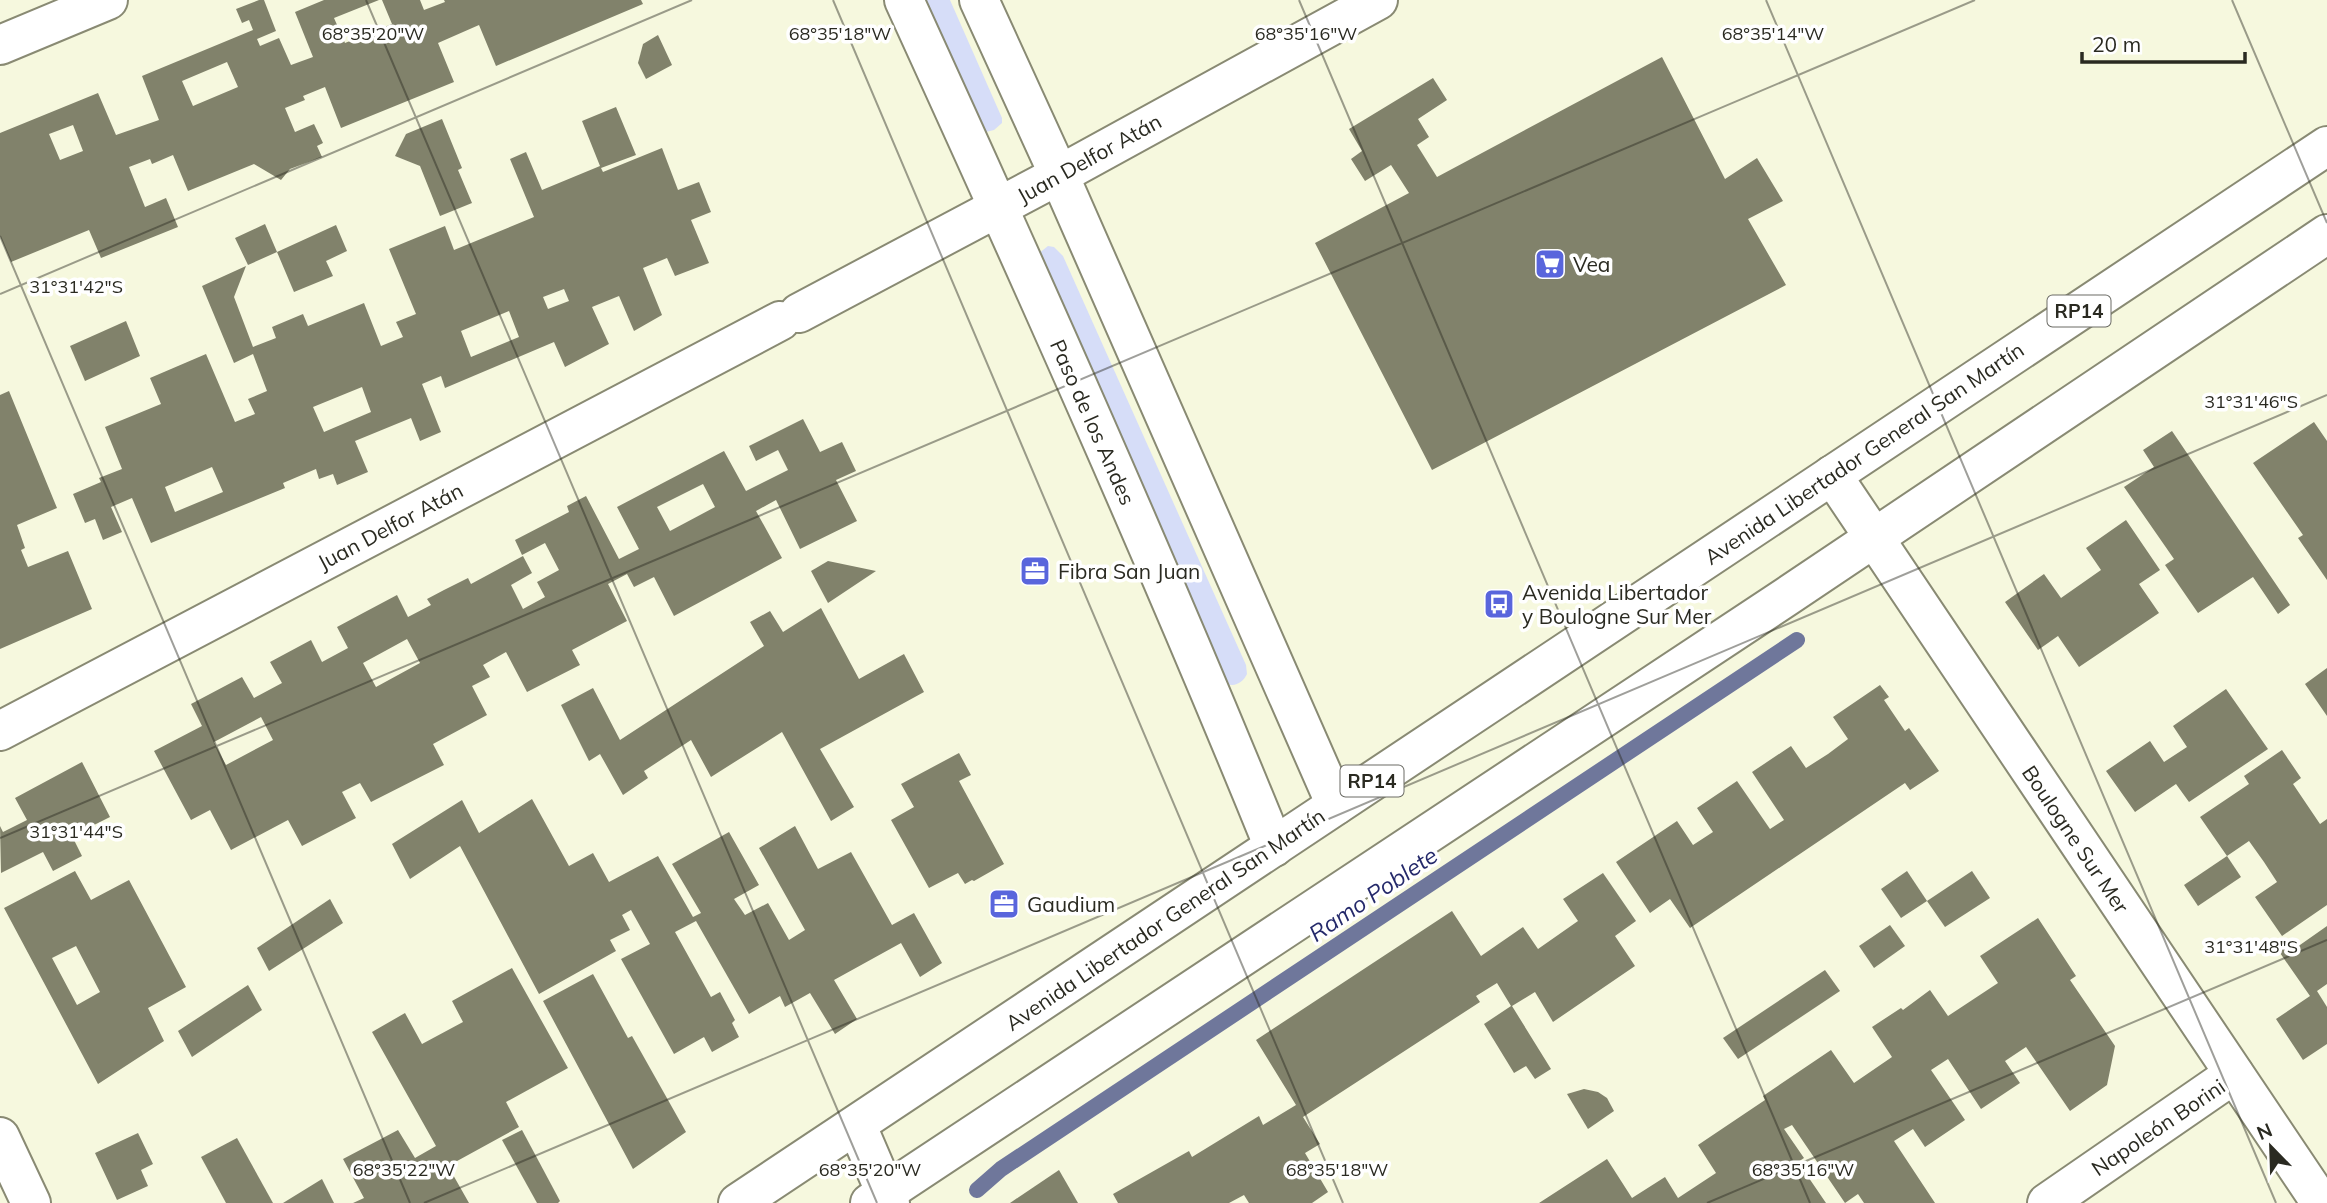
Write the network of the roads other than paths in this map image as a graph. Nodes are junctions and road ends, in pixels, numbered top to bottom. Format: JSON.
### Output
{"nodes":[{"id":1,"x":108,"y":0,"type":"edge"},
{"id":2,"x":904,"y":0,"type":"edge"},
{"id":3,"x":979,"y":0,"type":"edge"},
{"id":4,"x":1378,"y":0,"type":"edge"},
{"id":5,"x":0,"y":45,"type":"edge"},
{"id":6,"x":2327,"y":146,"type":"edge"},
{"id":7,"x":1059,"y":175,"type":"junction"},
{"id":8,"x":999,"y":207,"type":"junction"},
{"id":9,"x":2327,"y":234,"type":"edge"},
{"id":10,"x":1832,"y":475,"type":"junction"},
{"id":11,"x":1874,"y":538,"type":"junction"},
{"id":12,"x":0,"y":731,"type":"edge"},
{"id":13,"x":1336,"y":806,"type":"junction"},
{"id":14,"x":1274,"y":847,"type":"junction"},
{"id":15,"x":2234,"y":1074,"type":"junction"},
{"id":16,"x":857,"y":1126,"type":"junction"},
{"id":17,"x":0,"y":1137,"type":"edge"},
{"id":18,"x":882,"y":1200,"type":"edge"},
{"id":19,"x":31,"y":1203,"type":"edge"},
{"id":20,"x":737,"y":1203,"type":"edge"},
{"id":21,"x":2047,"y":1203,"type":"edge"},
{"id":22,"x":2321,"y":1203,"type":"edge"}],
"edges":[{"from":1,"to":5,"type":"street"},
{"from":2,"to":8,"type":"street","name":"Paso de los Andes"},
{"from":3,"to":7,"type":"street"},
{"from":4,"to":7,"type":"street","name":"Juan Delfor Atán"},
{"from":6,"to":10,"type":"street","name":"Avenida Libertador General San Martín","number":"RP14"},
{"from":7,"to":8,"type":"street","name":"Juan Delfor Atán"},
{"from":7,"to":13,"type":"street"},
{"from":8,"to":12,"type":"street","name":"Juan Delfor Atán"},
{"from":8,"to":14,"type":"street","name":"Paso de los Andes"},
{"from":9,"to":11,"type":"street"},
{"from":10,"to":11,"type":"street","name":"Boulogne Sur Mer"},
{"from":10,"to":13,"type":"street","name":"Avenida Libertador General San Martín","number":"RP14"},
{"from":11,"to":15,"type":"street","name":"Boulogne Sur Mer"},
{"from":11,"to":18,"type":"street"},
{"from":13,"to":14,"type":"street","name":"Avenida Libertador General San Martín","number":"RP14"},
{"from":14,"to":16,"type":"street","name":"Avenida Libertador General San Martín","number":"RP14"},
{"from":15,"to":21,"type":"street","name":"Napoleón Borini"},
{"from":15,"to":22,"type":"street","name":"Boulogne Sur Mer"},
{"from":16,"to":18,"type":"street"},
{"from":16,"to":20,"type":"street","name":"Avenida Libertador General San Martín","number":"RP14"},
{"from":17,"to":19,"type":"street"}]}
